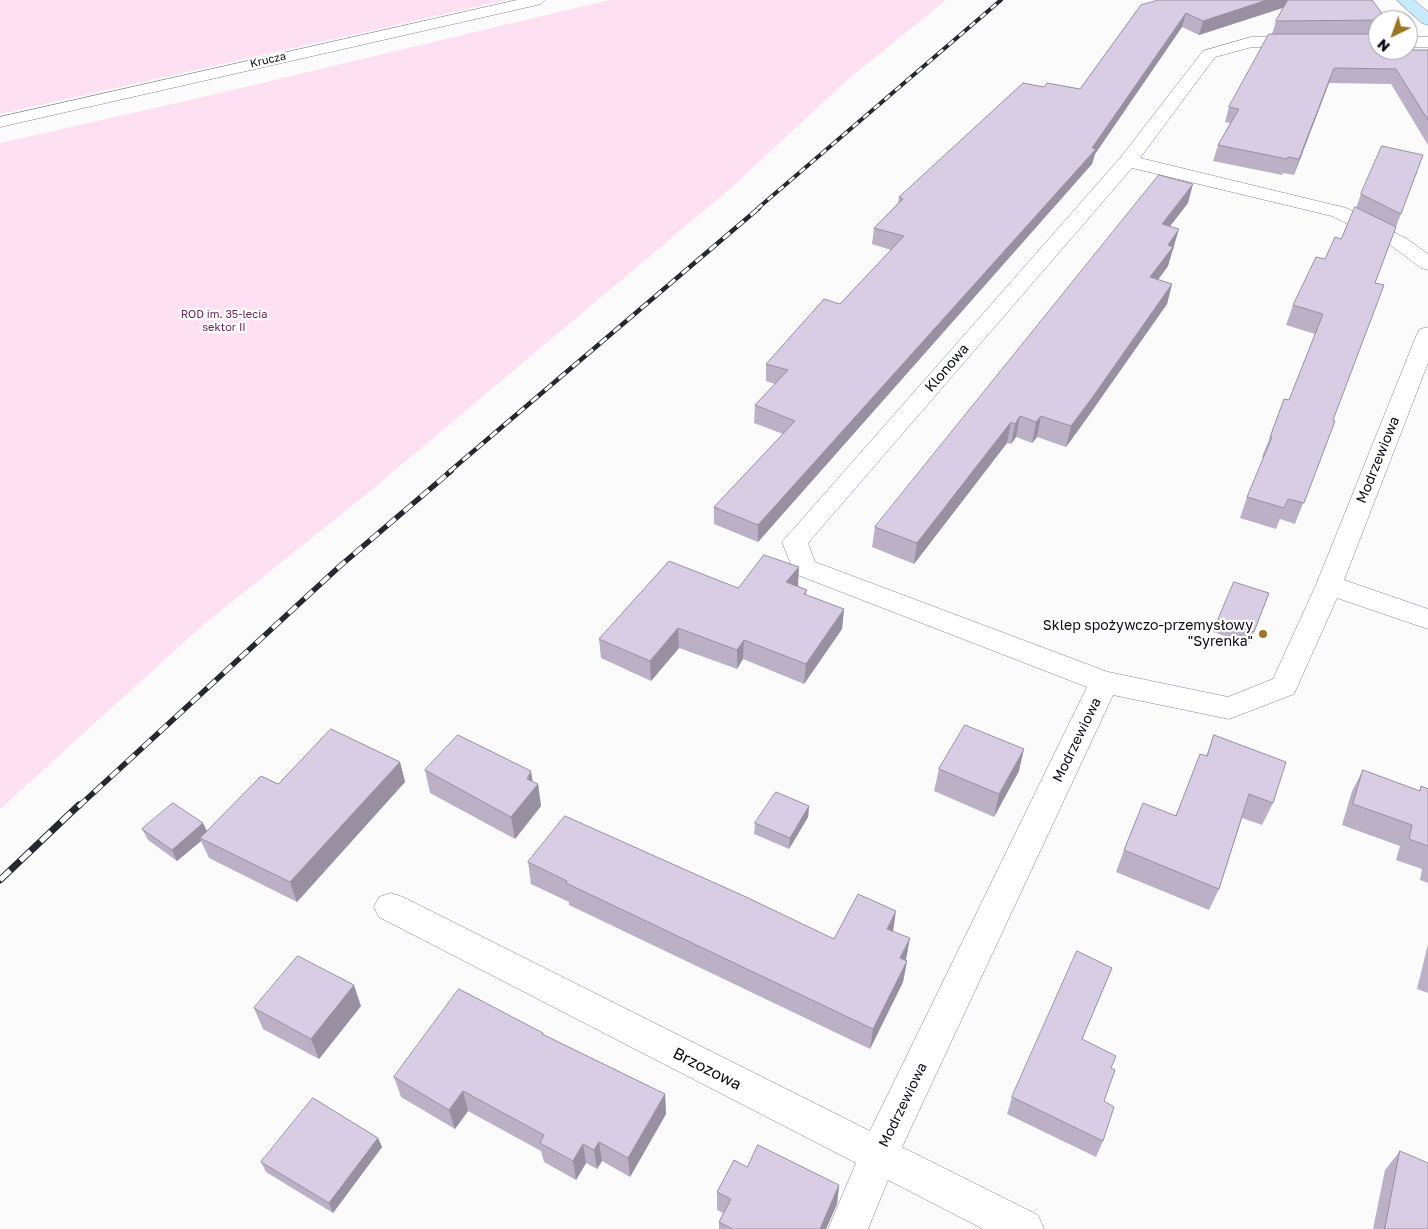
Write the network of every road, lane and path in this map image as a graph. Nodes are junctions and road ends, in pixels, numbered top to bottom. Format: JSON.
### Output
{"nodes":[{"id":1,"x":537,"y":0,"type":"edge"},
{"id":2,"x":1405,"y":0,"type":"edge"},
{"id":3,"x":1428,"y":20,"type":"edge"},
{"id":4,"x":1368,"y":42,"type":"edge"},
{"id":5,"x":0,"y":122,"type":"edge"},
{"id":6,"x":1128,"y":161,"type":"junction"},
{"id":7,"x":1428,"y":264,"type":"edge"},
{"id":8,"x":1428,"y":334,"type":"edge"},
{"id":9,"x":1329,"y":585,"type":"junction"},
{"id":10,"x":1428,"y":619,"type":"edge"},
{"id":11,"x":1104,"y":682,"type":"junction"},
{"id":12,"x":391,"y":907,"type":"dead end"},
{"id":13,"x":878,"y":1156,"type":"junction"},
{"id":14,"x":848,"y":1229,"type":"edge"},
{"id":15,"x":1024,"y":1229,"type":"edge"}],
"edges":[{"from":1,"to":5,"type":"street","name":"Krucza"},
{"from":2,"to":3,"type":"street"},
{"from":4,"to":6,"type":"street","name":"Klonowa"},
{"from":6,"to":7,"type":"street"},
{"from":6,"to":11,"type":"street","name":"Klonowa"},
{"from":8,"to":9,"type":"street","name":"Modrzewiowa"},
{"from":9,"to":10,"type":"street"},
{"from":9,"to":11,"type":"street","name":"Modrzewiowa"},
{"from":11,"to":13,"type":"street","name":"Modrzewiowa"},
{"from":12,"to":13,"type":"street","name":"Brzozowa"},
{"from":13,"to":14,"type":"street","name":"Modrzewiowa"},
{"from":13,"to":15,"type":"street","name":"Brzozowa"}]}
